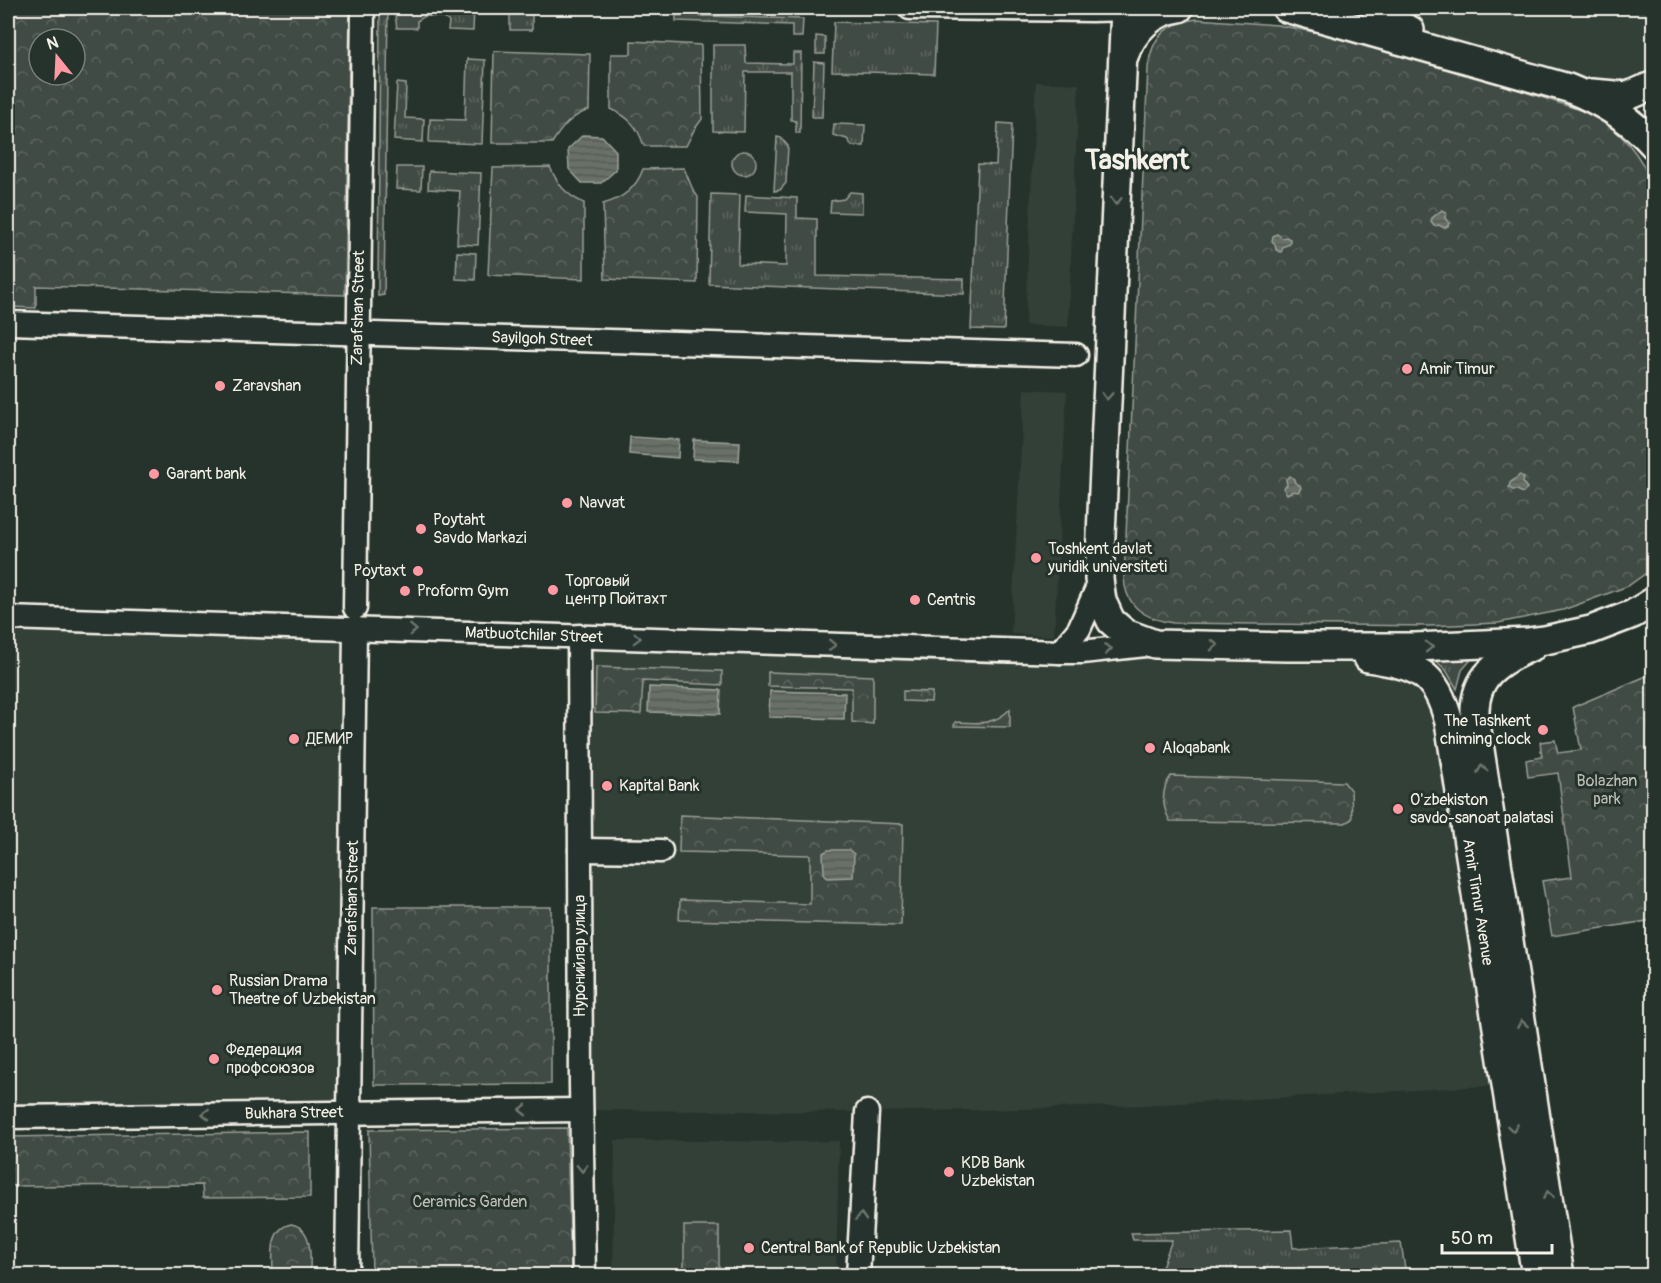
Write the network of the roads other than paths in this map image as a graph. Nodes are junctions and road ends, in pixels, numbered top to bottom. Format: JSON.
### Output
{"nodes":[{"id":1,"x":363,"y":8,"type":"edge"},
{"id":2,"x":910,"y":8,"type":"edge"},
{"id":3,"x":1125,"y":8,"type":"edge"},
{"id":4,"x":1169,"y":8,"type":"edge"},
{"id":5,"x":1179,"y":8,"type":"edge"},
{"id":6,"x":1286,"y":8,"type":"edge"},
{"id":7,"x":1375,"y":8,"type":"edge"},
{"id":8,"x":1122,"y":63,"type":"junction"},
{"id":9,"x":1520,"y":74,"type":"junction"},
{"id":10,"x":1653,"y":85,"type":"edge"},
{"id":11,"x":1568,"y":88,"type":"junction"},
{"id":12,"x":1653,"y":145,"type":"edge"},
{"id":13,"x":8,"y":323,"type":"edge"},
{"id":14,"x":358,"y":334,"type":"junction"},
{"id":15,"x":1076,"y":355,"type":"dead end"},
{"id":16,"x":1099,"y":584,"type":"junction"},
{"id":17,"x":1653,"y":601,"type":"edge"},
{"id":18,"x":1653,"y":614,"type":"edge"},
{"id":19,"x":8,"y":618,"type":"edge"},
{"id":20,"x":355,"y":618,"type":"junction"},
{"id":21,"x":1591,"y":630,"type":"junction"},
{"id":22,"x":579,"y":636,"type":"junction"},
{"id":23,"x":1545,"y":640,"type":"junction"},
{"id":24,"x":1155,"y":644,"type":"junction"},
{"id":25,"x":1286,"y":647,"type":"junction"},
{"id":26,"x":1060,"y":652,"type":"junction"},
{"id":27,"x":580,"y":850,"type":"junction"},
{"id":28,"x":661,"y":851,"type":"dead end"},
{"id":29,"x":581,"y":1110,"type":"junction"},
{"id":30,"x":349,"y":1112,"type":"junction"},
{"id":31,"x":867,"y":1112,"type":"dead end"},
{"id":32,"x":8,"y":1117,"type":"edge"},
{"id":33,"x":347,"y":1275,"type":"edge"},
{"id":34,"x":584,"y":1275,"type":"edge"},
{"id":35,"x":858,"y":1275,"type":"edge"},
{"id":36,"x":1536,"y":1275,"type":"edge"},
{"id":37,"x":1560,"y":1275,"type":"edge"}],
"edges":[{"from":1,"to":14,"type":"street","name":"Zarafshan Street"},
{"from":2,"to":3,"type":"street"},
{"from":3,"to":4,"type":"street"},
{"from":3,"to":8,"type":"main road"},
{"from":5,"to":8,"type":"main road"},
{"from":6,"to":9,"type":"main road"},
{"from":7,"to":9,"type":"main road"},
{"from":8,"to":16,"type":"main road","one_way":true},
{"from":9,"to":11,"type":"main road"},
{"from":10,"to":11,"type":"main road"},
{"from":11,"to":12,"type":"main road"},
{"from":13,"to":14,"type":"street","name":"Sayilgoh Street"},
{"from":14,"to":15,"type":"street","name":"Sayilgoh Street"},
{"from":14,"to":20,"type":"street","name":"Zarafshan Street"},
{"from":16,"to":24,"type":"main road"},
{"from":16,"to":26,"type":"street"},
{"from":17,"to":21,"type":"main road"},
{"from":18,"to":21,"type":"street"},
{"from":19,"to":20,"type":"street","name":"Matbuotchilar Street"},
{"from":20,"to":22,"type":"street","name":"Matbuotchilar Street","one_way":true},
{"from":20,"to":30,"type":"street","name":"Zarafshan Street"},
{"from":21,"to":23,"type":"main road"},
{"from":22,"to":26,"type":"street","name":"Matbuotchilar Street","one_way":true},
{"from":22,"to":27,"type":"street","name":"Нуронийлар улица"},
{"from":25,"to":23,"type":"main road","one_way":true},
{"from":37,"to":23,"type":"main road","name":"Amir Timur Avenue","one_way":true},
{"from":24,"to":25,"type":"main road","one_way":true},
{"from":26,"to":24,"type":"street","name":"Matbuotchilar Street","one_way":true},
{"from":25,"to":36,"type":"main road","name":"Amir Timur Avenue","one_way":true},
{"from":27,"to":28,"type":"street"},
{"from":27,"to":29,"type":"street","name":"Нуронийлар улица"},
{"from":29,"to":30,"type":"street","name":"Bukhara Street","one_way":true},
{"from":29,"to":34,"type":"street","name":"Нуронийлар улица","one_way":true},
{"from":30,"to":32,"type":"street","name":"Bukhara Street","one_way":true},
{"from":30,"to":33,"type":"street","name":"Zarafshan Street"},
{"from":35,"to":31,"type":"street","one_way":true}]}
